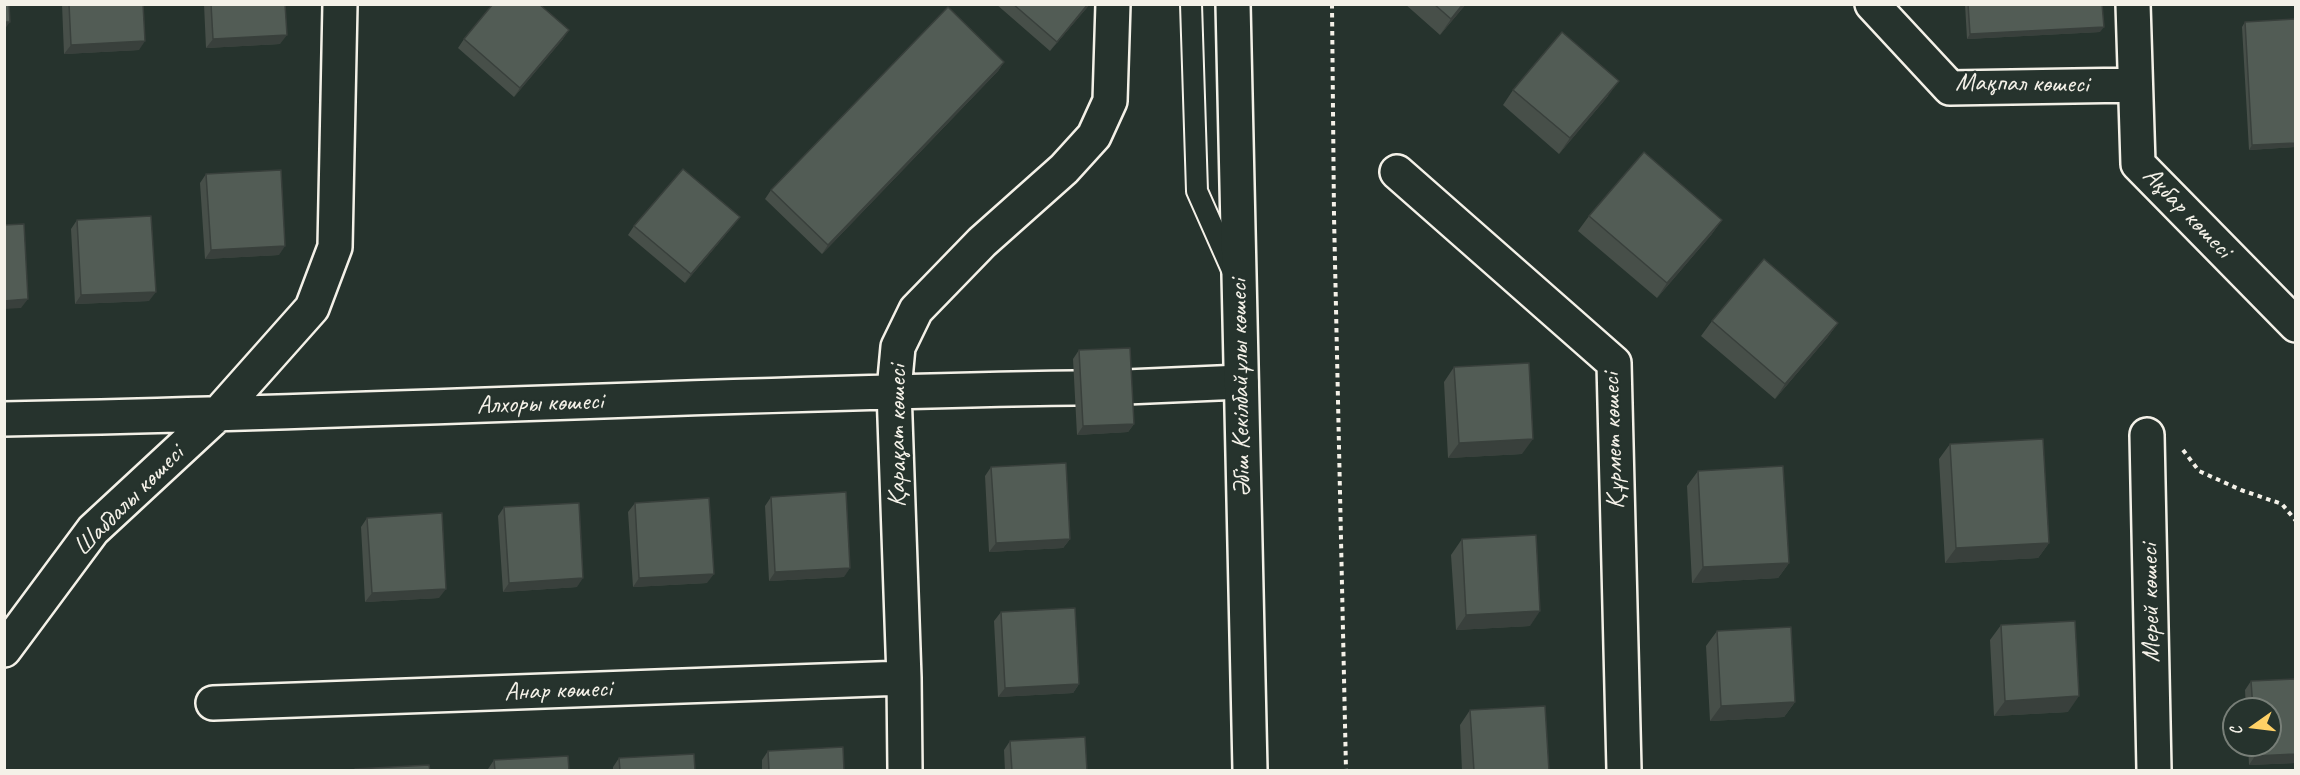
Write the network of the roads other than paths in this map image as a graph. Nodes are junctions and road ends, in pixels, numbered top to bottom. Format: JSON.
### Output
{"nodes":[{"id":1,"x":340,"y":4,"type":"edge"},
{"id":2,"x":1113,"y":4,"type":"edge"},
{"id":3,"x":1191,"y":4,"type":"edge"},
{"id":4,"x":1233,"y":4,"type":"edge"},
{"id":5,"x":1872,"y":4,"type":"edge"},
{"id":6,"x":2133,"y":4,"type":"edge"},
{"id":7,"x":2135,"y":85,"type":"junction"},
{"id":8,"x":1397,"y":172,"type":"dead end"},
{"id":9,"x":1239,"y":284,"type":"junction"},
{"id":10,"x":2295,"y":325,"type":"edge"},
{"id":11,"x":1241,"y":382,"type":"junction"},
{"id":12,"x":1126,"y":387,"type":"edge"},
{"id":13,"x":1075,"y":388,"type":"dead end"},
{"id":14,"x":894,"y":390,"type":"junction"},
{"id":15,"x":216,"y":416,"type":"junction"},
{"id":16,"x":4,"y":419,"type":"edge"},
{"id":17,"x":2147,"y":435,"type":"road end"},
{"id":18,"x":4,"y":650,"type":"edge"},
{"id":19,"x":904,"y":678,"type":"junction"},
{"id":20,"x":213,"y":703,"type":"dead end"},
{"id":21,"x":1249,"y":737,"type":"junction"},
{"id":22,"x":904,"y":771,"type":"edge"},
{"id":23,"x":1250,"y":771,"type":"edge"},
{"id":24,"x":1268,"y":771,"type":"edge"},
{"id":25,"x":1624,"y":771,"type":"edge"},
{"id":26,"x":2154,"y":771,"type":"edge"}],
"edges":[{"from":1,"to":15,"type":"street","name":"Шабдалы көшесі"},
{"from":2,"to":14,"type":"street","name":"Қарақат көшесі"},
{"from":3,"to":9,"type":"lane"},
{"from":4,"to":9,"type":"street","name":"Әбіш Кекілбайұлы көшесі"},
{"from":5,"to":7,"type":"street","name":"Мақпал көшесі"},
{"from":6,"to":7,"type":"street","name":"Ақбар көшесі"},
{"from":7,"to":10,"type":"street","name":"Ақбар көшесі"},
{"from":8,"to":25,"type":"street","name":"Құрмет көшесі"},
{"from":9,"to":11,"type":"street","name":"Әбіш Кекілбайұлы көшесі"},
{"from":11,"to":12,"type":"street"},
{"from":11,"to":21,"type":"street","name":"Әбіш Кекілбайұлы көшесі"},
{"from":13,"to":14,"type":"street","name":"Алхоры көшесі"},
{"from":14,"to":15,"type":"street","name":"Алхоры көшесі"},
{"from":14,"to":19,"type":"street","name":"Қарақат көшесі"},
{"from":15,"to":16,"type":"street","name":"Алхоры көшесі"},
{"from":15,"to":18,"type":"street","name":"Шабдалы көшесі"},
{"from":17,"to":26,"type":"street","name":"Мерей көшесі"},
{"from":19,"to":20,"type":"street","name":"Анар көшесі"},
{"from":19,"to":22,"type":"street","name":"Қарақат көшесі"},
{"from":21,"to":23,"type":"street","name":"Әбіш Кекілбайұлы көшесі"},
{"from":21,"to":24,"type":"lane"}]}
